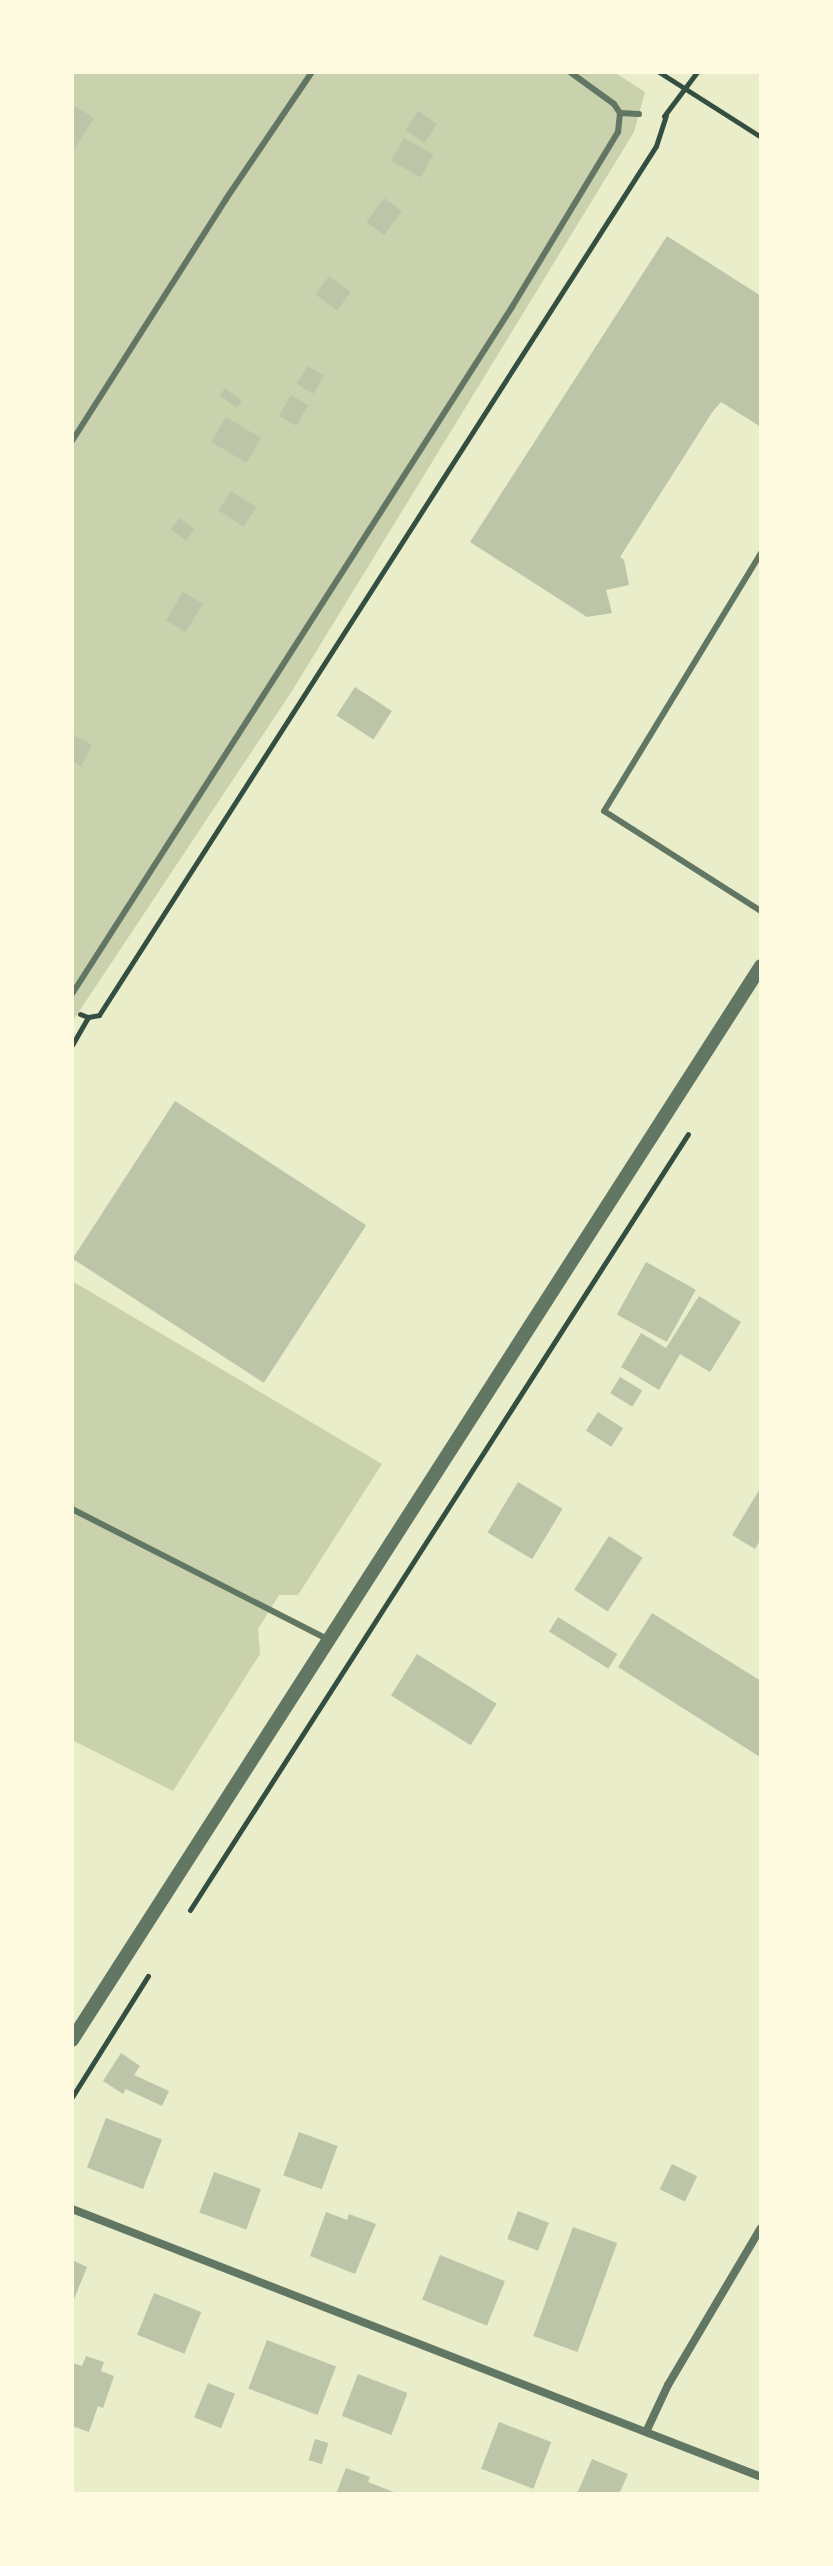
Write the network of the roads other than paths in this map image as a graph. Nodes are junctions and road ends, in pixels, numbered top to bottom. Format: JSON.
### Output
{"nodes":[{"id":1,"x":312,"y":72,"type":"edge"},
{"id":2,"x":570,"y":72,"type":"edge"},
{"id":3,"x":620,"y":113,"type":"junction"},
{"id":4,"x":639,"y":114,"type":"road end"},
{"id":5,"x":72,"y":441,"type":"edge"},
{"id":6,"x":761,"y":553,"type":"edge"},
{"id":7,"x":761,"y":911,"type":"edge"},
{"id":8,"x":761,"y":966,"type":"edge"},
{"id":9,"x":72,"y":994,"type":"edge"},
{"id":10,"x":72,"y":1509,"type":"edge"},
{"id":11,"x":329,"y":1640,"type":"junction"},
{"id":12,"x":72,"y":2040,"type":"edge"},
{"id":13,"x":72,"y":2209,"type":"edge"},
{"id":14,"x":761,"y":2228,"type":"edge"},
{"id":15,"x":646,"y":2432,"type":"junction"},
{"id":16,"x":761,"y":2477,"type":"edge"}],
"edges":[{"from":1,"to":5,"type":"lane"},
{"from":2,"to":3,"type":"lane"},
{"from":3,"to":4,"type":"lane"},
{"from":3,"to":9,"type":"lane"},
{"from":6,"to":7,"type":"lane"},
{"from":8,"to":11,"type":"street"},
{"from":10,"to":11,"type":"lane"},
{"from":11,"to":12,"type":"street"},
{"from":13,"to":15,"type":"street"},
{"from":14,"to":15,"type":"street"},
{"from":15,"to":16,"type":"street"}]}
